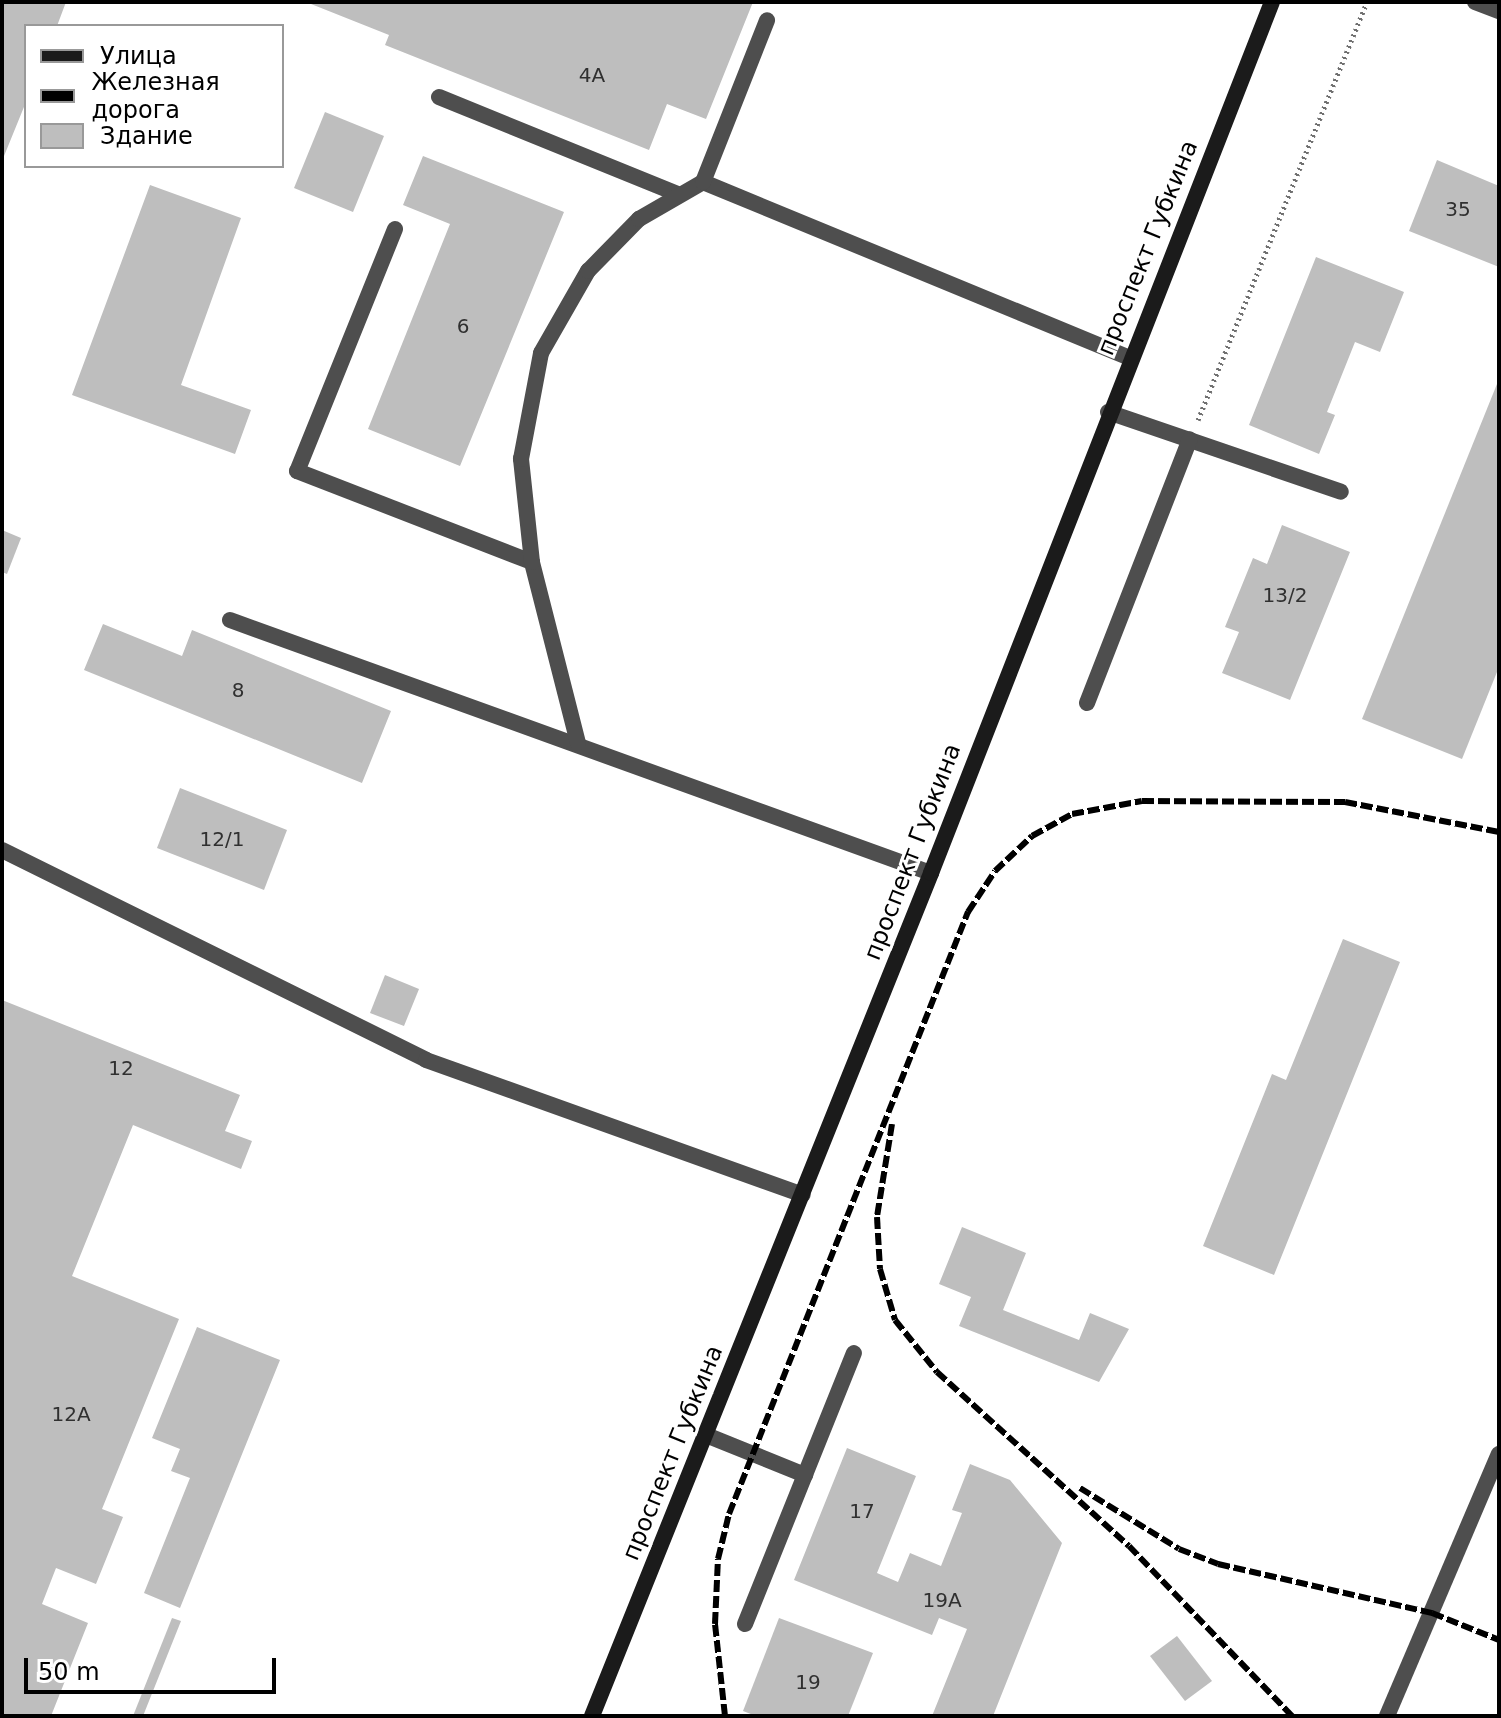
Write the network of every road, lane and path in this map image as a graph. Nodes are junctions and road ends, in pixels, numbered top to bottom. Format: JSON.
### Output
{"nodes":[{"id":1,"x":1272,"y":2,"type":"edge"},
{"id":2,"x":1367,"y":2,"type":"edge"},
{"id":3,"x":1475,"y":2,"type":"edge"},
{"id":4,"x":1499,"y":11,"type":"edge"},
{"id":5,"x":767,"y":20,"type":"dead end"},
{"id":6,"x":439,"y":97,"type":"dead end"},
{"id":7,"x":703,"y":182,"type":"junction"},
{"id":8,"x":678,"y":194,"type":"junction"},
{"id":9,"x":395,"y":229,"type":"dead end"},
{"id":10,"x":1130,"y":358,"type":"junction"},
{"id":11,"x":1108,"y":412,"type":"junction"},
{"id":12,"x":1190,"y":439,"type":"junction"},
{"id":13,"x":1341,"y":492,"type":"dead end"},
{"id":14,"x":532,"y":562,"type":"junction"},
{"id":15,"x":230,"y":620,"type":"dead end"},
{"id":16,"x":1087,"y":703,"type":"dead end"},
{"id":17,"x":578,"y":743,"type":"junction"},
{"id":18,"x":2,"y":850,"type":"edge"},
{"id":19,"x":931,"y":873,"type":"junction"},
{"id":20,"x":803,"y":1195,"type":"junction"},
{"id":21,"x":854,"y":1353,"type":"dead end"},
{"id":22,"x":706,"y":1435,"type":"junction"},
{"id":23,"x":1499,"y":1454,"type":"edge"},
{"id":24,"x":805,"y":1475,"type":"junction"},
{"id":25,"x":745,"y":1624,"type":"dead end"},
{"id":26,"x":592,"y":1716,"type":"edge"},
{"id":27,"x":1387,"y":1716,"type":"edge"}],
"edges":[{"from":1,"to":10,"type":"main road","name":"проспект Губкина"},
{"from":2,"to":12,"type":"path"},
{"from":3,"to":4,"type":"lane"},
{"from":5,"to":7,"type":"lane"},
{"from":6,"to":8,"type":"lane"},
{"from":7,"to":8,"type":"lane"},
{"from":7,"to":10,"type":"lane"},
{"from":8,"to":14,"type":"lane"},
{"from":9,"to":14,"type":"lane"},
{"from":10,"to":11,"type":"main road","name":"проспект Губкина"},
{"from":11,"to":12,"type":"lane"},
{"from":11,"to":19,"type":"main road","name":"проспект Губкина"},
{"from":12,"to":13,"type":"lane"},
{"from":12,"to":16,"type":"lane"},
{"from":14,"to":17,"type":"lane"},
{"from":15,"to":17,"type":"lane"},
{"from":17,"to":19,"type":"lane"},
{"from":18,"to":20,"type":"lane"},
{"from":19,"to":20,"type":"main road","name":"проспект Губкина"},
{"from":20,"to":22,"type":"main road","name":"проспект Губкина"},
{"from":21,"to":24,"type":"lane"},
{"from":22,"to":24,"type":"lane"},
{"from":22,"to":26,"type":"main road","name":"проспект Губкина"},
{"from":23,"to":27,"type":"lane"},
{"from":24,"to":25,"type":"lane"}]}
